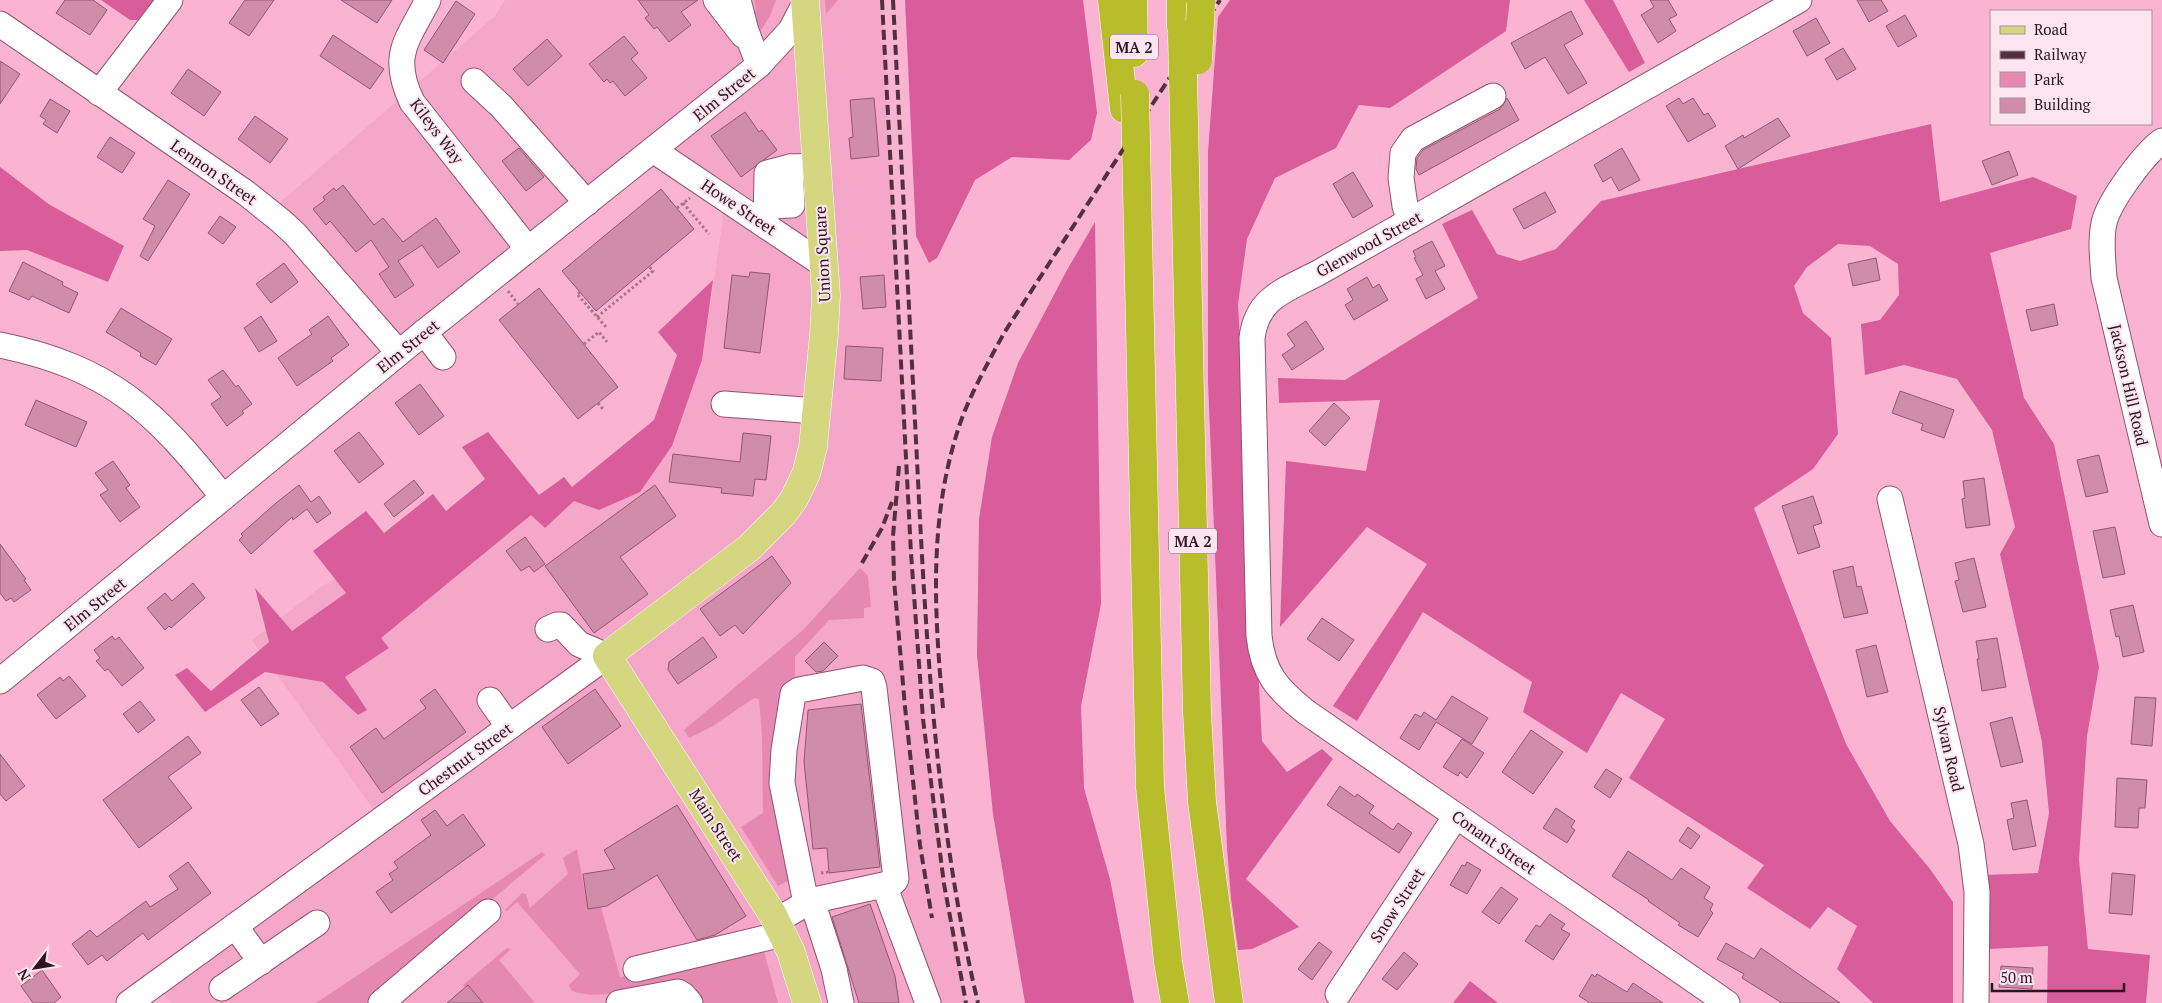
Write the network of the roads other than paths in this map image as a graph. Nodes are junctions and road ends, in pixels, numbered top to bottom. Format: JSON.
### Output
{"nodes":[{"id":1,"x":170,"y":0,"type":"edge"},
{"id":2,"x":428,"y":0,"type":"edge"},
{"id":3,"x":1112,"y":0,"type":"edge"},
{"id":4,"x":1133,"y":0,"type":"edge"},
{"id":5,"x":1799,"y":0,"type":"edge"},
{"id":6,"x":732,"y":1,"type":"edge"},
{"id":7,"x":805,"y":2,"type":"edge"},
{"id":8,"x":1191,"y":7,"type":"edge"},
{"id":9,"x":0,"y":24,"type":"edge"},
{"id":10,"x":756,"y":56,"type":"junction"},
{"id":11,"x":474,"y":82,"type":"dead end"},
{"id":12,"x":99,"y":93,"type":"junction"},
{"id":13,"x":1493,"y":96,"type":"dead end"},
{"id":14,"x":1130,"y":101,"type":"junction"},
{"id":15,"x":2155,"y":148,"type":"edge"},
{"id":16,"x":653,"y":150,"type":"junction"},
{"id":17,"x":803,"y":166,"type":"junction"},
{"id":18,"x":587,"y":202,"type":"junction"},
{"id":19,"x":766,"y":216,"type":"junction"},
{"id":20,"x":1410,"y":220,"type":"junction"},
{"id":21,"x":528,"y":249,"type":"junction"},
{"id":22,"x":824,"y":265,"type":"junction"},
{"id":23,"x":424,"y":332,"type":"junction"},
{"id":24,"x":0,"y":344,"type":"edge"},
{"id":25,"x":399,"y":353,"type":"junction"},
{"id":26,"x":443,"y":357,"type":"dead end"},
{"id":27,"x":724,"y":404,"type":"dead end"},
{"id":28,"x":817,"y":411,"type":"junction"},
{"id":29,"x":223,"y":498,"type":"junction"},
{"id":30,"x":1890,"y":500,"type":"dead end"},
{"id":31,"x":790,"y":504,"type":"joint"},
{"id":32,"x":2162,"y":524,"type":"edge"},
{"id":33,"x":548,"y":629,"type":"dead end"},
{"id":34,"x":607,"y":656,"type":"junction"},
{"id":35,"x":1268,"y":674,"type":"joint"},
{"id":36,"x":0,"y":681,"type":"edge"},
{"id":37,"x":490,"y":700,"type":"dead end"},
{"id":38,"x":509,"y":727,"type":"junction"},
{"id":39,"x":1456,"y":816,"type":"junction"},
{"id":40,"x":884,"y":885,"type":"junction"},
{"id":41,"x":809,"y":902,"type":"junction"},
{"id":42,"x":488,"y":912,"type":"dead end"},
{"id":43,"x":317,"y":923,"type":"dead end"},
{"id":44,"x":235,"y":926,"type":"junction"},
{"id":45,"x":779,"y":928,"type":"junction"},
{"id":46,"x":261,"y":962,"type":"junction"},
{"id":47,"x":636,"y":969,"type":"dead end"},
{"id":48,"x":835,"y":975,"type":"junction"},
{"id":49,"x":222,"y":988,"type":"dead end"},
{"id":50,"x":804,"y":994,"type":"edge"},
{"id":51,"x":1338,"y":994,"type":"dead end"},
{"id":52,"x":129,"y":1003,"type":"edge"},
{"id":53,"x":381,"y":1003,"type":"edge"},
{"id":54,"x":619,"y":1003,"type":"edge"},
{"id":55,"x":690,"y":1003,"type":"edge"},
{"id":56,"x":841,"y":1003,"type":"edge"},
{"id":57,"x":928,"y":1003,"type":"edge"},
{"id":58,"x":1175,"y":1003,"type":"edge"},
{"id":59,"x":1229,"y":1003,"type":"edge"},
{"id":60,"x":1727,"y":1003,"type":"edge"},
{"id":61,"x":1976,"y":1003,"type":"edge"}],
"edges":[{"from":1,"to":12,"type":"street"},
{"from":2,"to":21,"type":"street","name":"Kileys Way"},
{"from":3,"to":14,"type":"highway"},
{"from":4,"to":14,"type":"highway","number":"MA 2"},
{"from":5,"to":20,"type":"street","name":"Glenwood Street"},
{"from":6,"to":10,"type":"street"},
{"from":7,"to":10,"type":"street","name":"Elm Street"},
{"from":7,"to":17,"type":"main road","name":"Union Square"},
{"from":8,"to":59,"type":"highway","number":"MA 2","bridge":true},
{"from":9,"to":12,"type":"street","name":"Lennon Street"},
{"from":10,"to":16,"type":"street","name":"Elm Street"},
{"from":11,"to":18,"type":"street"},
{"from":12,"to":25,"type":"street","name":"Lennon Street"},
{"from":13,"to":20,"type":"street"},
{"from":14,"to":58,"type":"highway","number":"MA 2","bridge":true},
{"from":15,"to":32,"type":"street","name":"Jackson Hill Road"},
{"from":16,"to":18,"type":"street","name":"Elm Street"},
{"from":16,"to":19,"type":"street","name":"Howe Street"},
{"from":17,"to":19,"type":"street"},
{"from":17,"to":22,"type":"main road","name":"Union Square"},
{"from":18,"to":21,"type":"street","name":"Elm Street"},
{"from":19,"to":22,"type":"street","name":"Howe Street"},
{"from":20,"to":35,"type":"street","name":"Glenwood Street"},
{"from":21,"to":23,"type":"street","name":"Elm Street"},
{"from":22,"to":28,"type":"main road","name":"Union Square"},
{"from":23,"to":25,"type":"street","name":"Elm Street"},
{"from":23,"to":26,"type":"street"},
{"from":24,"to":29,"type":"street"},
{"from":25,"to":29,"type":"street","name":"Elm Street"},
{"from":27,"to":28,"type":"street"},
{"from":28,"to":31,"type":"main road","name":"Union Square"},
{"from":29,"to":36,"type":"street","name":"Elm Street"},
{"from":30,"to":61,"type":"street","name":"Sylvan Road"},
{"from":31,"to":34,"type":"main road","name":"Chestnut Street"},
{"from":33,"to":34,"type":"street"},
{"from":34,"to":38,"type":"street","name":"Chestnut Street"},
{"from":34,"to":45,"type":"main road","name":"Main Street"},
{"from":35,"to":39,"type":"street","name":"Conant Street"},
{"from":37,"to":38,"type":"street"},
{"from":38,"to":44,"type":"street","name":"Chestnut Street"},
{"from":39,"to":51,"type":"street","name":"Snow Street"},
{"from":39,"to":60,"type":"street","name":"Conant Street"},
{"from":40,"to":41,"type":"street"},
{"from":40,"to":41,"type":"street"},
{"from":40,"to":57,"type":"street"},
{"from":41,"to":45,"type":"street"},
{"from":41,"to":48,"type":"street"},
{"from":42,"to":53,"type":"street"},
{"from":43,"to":46,"type":"street"},
{"from":44,"to":46,"type":"street"},
{"from":44,"to":52,"type":"street","name":"Chestnut Street"},
{"from":45,"to":47,"type":"street"},
{"from":45,"to":50,"type":"main road","name":"Main Street"},
{"from":46,"to":49,"type":"street"},
{"from":48,"to":50,"type":"street"},
{"from":48,"to":56,"type":"street"},
{"from":54,"to":55,"type":"street"}]}
